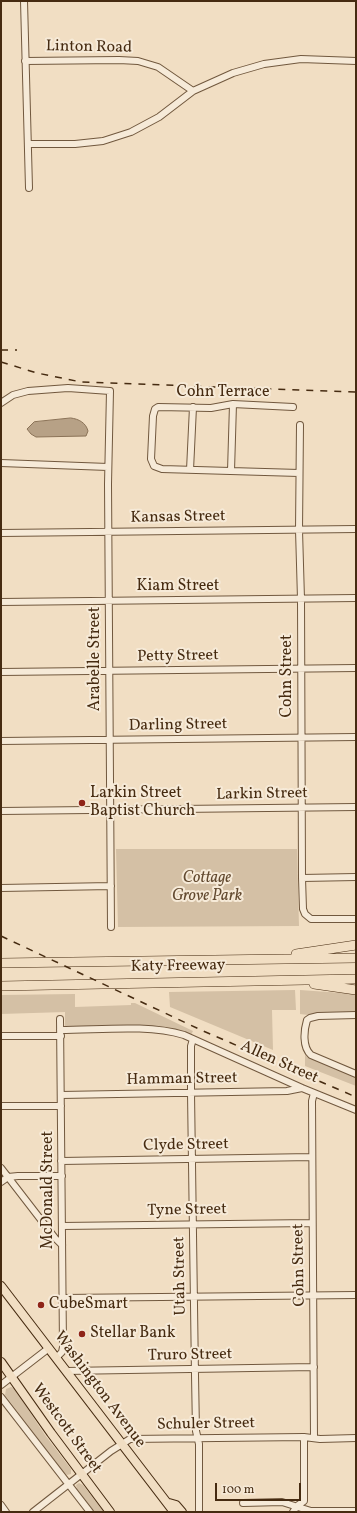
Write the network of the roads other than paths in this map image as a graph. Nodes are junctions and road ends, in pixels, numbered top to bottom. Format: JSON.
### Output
{"nodes":[{"id":1,"x":24,"y":1,"type":"edge"},
{"id":2,"x":25,"y":61,"type":"junction"},
{"id":3,"x":356,"y":62,"type":"edge"},
{"id":4,"x":193,"y":91,"type":"junction"},
{"id":5,"x":28,"y":144,"type":"junction"},
{"id":6,"x":29,"y":188,"type":"dead end"},
{"id":7,"x":2,"y":403,"type":"edge"},
{"id":8,"x":233,"y":404,"type":"junction"},
{"id":9,"x":193,"y":407,"type":"junction"},
{"id":10,"x":293,"y":407,"type":"dead end"},
{"id":11,"x":300,"y":425,"type":"dead end"},
{"id":12,"x":1,"y":463,"type":"edge"},
{"id":13,"x":108,"y":467,"type":"junction"},
{"id":14,"x":190,"y":470,"type":"junction"},
{"id":15,"x":231,"y":471,"type":"junction"},
{"id":16,"x":299,"y":473,"type":"junction"},
{"id":17,"x":356,"y":529,"type":"edge"},
{"id":18,"x":299,"y":530,"type":"junction"},
{"id":19,"x":108,"y":532,"type":"junction"},
{"id":20,"x":1,"y":533,"type":"edge"},
{"id":21,"x":356,"y":598,"type":"edge"},
{"id":22,"x":301,"y":599,"type":"junction"},
{"id":23,"x":109,"y":601,"type":"junction"},
{"id":24,"x":1,"y":602,"type":"edge"},
{"id":25,"x":301,"y":668,"type":"junction"},
{"id":26,"x":356,"y":668,"type":"edge"},
{"id":27,"x":109,"y":671,"type":"junction"},
{"id":28,"x":1,"y":672,"type":"edge"},
{"id":29,"x":356,"y":737,"type":"edge"},
{"id":30,"x":302,"y":738,"type":"junction"},
{"id":31,"x":110,"y":740,"type":"junction"},
{"id":32,"x":1,"y":741,"type":"edge"},
{"id":33,"x":356,"y":807,"type":"edge"},
{"id":34,"x":302,"y":808,"type":"junction"},
{"id":35,"x":110,"y":810,"type":"junction"},
{"id":36,"x":1,"y":811,"type":"edge"},
{"id":37,"x":356,"y":877,"type":"edge"},
{"id":38,"x":302,"y":878,"type":"junction"},
{"id":39,"x":111,"y":886,"type":"junction"},
{"id":40,"x":1,"y":888,"type":"edge"},
{"id":41,"x":356,"y":919,"type":"edge"},
{"id":42,"x":111,"y":926,"type":"dead end"},
{"id":43,"x":356,"y":945,"type":"edge"},
{"id":44,"x":356,"y":958,"type":"edge"},
{"id":45,"x":259,"y":959,"type":"junction"},
{"id":46,"x":1,"y":960,"type":"edge"},
{"id":47,"x":1,"y":963,"type":"edge"},
{"id":48,"x":19,"y":963,"type":"junction"},
{"id":49,"x":356,"y":979,"type":"edge"},
{"id":50,"x":287,"y":980,"type":"junction"},
{"id":51,"x":1,"y":986,"type":"edge"},
{"id":52,"x":356,"y":990,"type":"edge"},
{"id":53,"x":356,"y":1015,"type":"edge"},
{"id":54,"x":60,"y":1019,"type":"dead end"},
{"id":55,"x":61,"y":1033,"type":"junction"},
{"id":56,"x":1,"y":1036,"type":"edge"},
{"id":57,"x":193,"y":1039,"type":"junction"},
{"id":58,"x":356,"y":1074,"type":"edge"},
{"id":59,"x":302,"y":1088,"type":"junction"},
{"id":60,"x":191,"y":1093,"type":"junction"},
{"id":61,"x":314,"y":1093,"type":"junction"},
{"id":62,"x":61,"y":1094,"type":"junction"},
{"id":63,"x":1,"y":1106,"type":"edge"},
{"id":64,"x":61,"y":1106,"type":"junction"},
{"id":65,"x":356,"y":1110,"type":"edge"},
{"id":66,"x":312,"y":1157,"type":"junction"},
{"id":67,"x":192,"y":1159,"type":"junction"},
{"id":68,"x":62,"y":1161,"type":"junction"},
{"id":69,"x":1,"y":1168,"type":"edge"},
{"id":70,"x":62,"y":1176,"type":"junction"},
{"id":71,"x":8,"y":1177,"type":"junction"},
{"id":72,"x":1,"y":1182,"type":"edge"},
{"id":73,"x":312,"y":1223,"type":"junction"},
{"id":74,"x":193,"y":1224,"type":"junction"},
{"id":75,"x":62,"y":1226,"type":"junction"},
{"id":76,"x":62,"y":1245,"type":"junction"},
{"id":77,"x":1,"y":1286,"type":"edge"},
{"id":78,"x":313,"y":1295,"type":"junction"},
{"id":79,"x":356,"y":1295,"type":"edge"},
{"id":80,"x":195,"y":1296,"type":"junction"},
{"id":81,"x":63,"y":1298,"type":"junction"},
{"id":82,"x":49,"y":1348,"type":"junction"},
{"id":83,"x":56,"y":1358,"type":"junction"},
{"id":84,"x":1,"y":1362,"type":"edge"},
{"id":85,"x":314,"y":1367,"type":"junction"},
{"id":86,"x":195,"y":1369,"type":"junction"},
{"id":87,"x":66,"y":1371,"type":"junction"},
{"id":88,"x":12,"y":1377,"type":"junction"},
{"id":89,"x":1,"y":1385,"type":"edge"},
{"id":90,"x":1,"y":1397,"type":"edge"},
{"id":91,"x":304,"y":1437,"type":"junction"},
{"id":92,"x":198,"y":1438,"type":"junction"},
{"id":93,"x":314,"y":1438,"type":"junction"},
{"id":94,"x":356,"y":1438,"type":"edge"},
{"id":95,"x":122,"y":1444,"type":"junction"},
{"id":96,"x":82,"y":1474,"type":"junction"},
{"id":97,"x":69,"y":1484,"type":"junction"},
{"id":98,"x":168,"y":1502,"type":"junction"},
{"id":99,"x":243,"y":1503,"type":"dead end"},
{"id":100,"x":1,"y":1505,"type":"edge"},
{"id":101,"x":297,"y":1506,"type":"junction"},
{"id":102,"x":356,"y":1510,"type":"edge"},
{"id":103,"x":6,"y":1512,"type":"edge"},
{"id":104,"x":33,"y":1512,"type":"edge"},
{"id":105,"x":90,"y":1512,"type":"edge"},
{"id":106,"x":110,"y":1512,"type":"edge"},
{"id":107,"x":174,"y":1512,"type":"edge"},
{"id":108,"x":182,"y":1512,"type":"edge"},
{"id":109,"x":199,"y":1512,"type":"edge"},
{"id":110,"x":293,"y":1512,"type":"edge"}],
"edges":[{"from":1,"to":2,"type":"street"},
{"from":2,"to":4,"type":"street","name":"Linton Road"},
{"from":2,"to":5,"type":"street"},
{"from":3,"to":4,"type":"street"},
{"from":4,"to":5,"type":"street"},
{"from":5,"to":6,"type":"street"},
{"from":7,"to":13,"type":"street","name":"Arabelle Street"},
{"from":8,"to":9,"type":"street","name":"Cohn Terrace"},
{"from":8,"to":10,"type":"street","name":"Cohn Terrace"},
{"from":8,"to":15,"type":"street"},
{"from":9,"to":14,"type":"street"},
{"from":9,"to":14,"type":"street","name":"Cohn Terrace"},
{"from":11,"to":16,"type":"street","name":"Cohn Street"},
{"from":12,"to":13,"type":"street"},
{"from":13,"to":19,"type":"street","name":"Arabelle Street"},
{"from":14,"to":15,"type":"street"},
{"from":15,"to":16,"type":"street"},
{"from":16,"to":18,"type":"street","name":"Cohn Street"},
{"from":17,"to":18,"type":"street","name":"Kansas Street"},
{"from":18,"to":19,"type":"street","name":"Kansas Street"},
{"from":18,"to":22,"type":"street","name":"Cohn Street"},
{"from":19,"to":20,"type":"street","name":"Kansas Street"},
{"from":19,"to":23,"type":"street","name":"Arabelle Street"},
{"from":21,"to":22,"type":"street","name":"Kiam Street"},
{"from":22,"to":23,"type":"street","name":"Kiam Street"},
{"from":22,"to":25,"type":"street","name":"Cohn Street"},
{"from":23,"to":24,"type":"street","name":"Kiam Street"},
{"from":23,"to":27,"type":"street","name":"Arabelle Street"},
{"from":25,"to":26,"type":"street","name":"Petty Street"},
{"from":25,"to":27,"type":"street","name":"Petty Street"},
{"from":25,"to":30,"type":"street","name":"Cohn Street"},
{"from":27,"to":28,"type":"street","name":"Petty Street"},
{"from":27,"to":31,"type":"street","name":"Arabelle Street"},
{"from":29,"to":30,"type":"street","name":"Darling Street"},
{"from":30,"to":31,"type":"street","name":"Darling Street"},
{"from":30,"to":34,"type":"street","name":"Cohn Street"},
{"from":31,"to":32,"type":"street","name":"Darling Street"},
{"from":31,"to":35,"type":"street","name":"Arabelle Street"},
{"from":33,"to":34,"type":"street","name":"Larkin Street"},
{"from":34,"to":35,"type":"street","name":"Larkin Street"},
{"from":34,"to":38,"type":"street","name":"Cohn Street"},
{"from":35,"to":36,"type":"street","name":"Larkin Street"},
{"from":35,"to":39,"type":"street","name":"Arabelle Street"},
{"from":37,"to":38,"type":"street"},
{"from":38,"to":41,"type":"street","name":"Cohn Street"},
{"from":39,"to":40,"type":"street"},
{"from":39,"to":42,"type":"street","name":"Arabelle Street"},
{"from":43,"to":45,"type":"highway"},
{"from":44,"to":45,"type":"highway","name":"Katy Freeway"},
{"from":45,"to":48,"type":"highway","name":"Katy Freeway"},
{"from":46,"to":48,"type":"highway"},
{"from":47,"to":48,"type":"highway","name":"Katy Freeway"},
{"from":49,"to":50,"type":"highway","name":"Katy Freeway"},
{"from":50,"to":51,"type":"highway","name":"Katy Freeway"},
{"from":50,"to":52,"type":"highway"},
{"from":53,"to":58,"type":"street"},
{"from":54,"to":55,"type":"street","name":"McDonald Street"},
{"from":55,"to":56,"type":"street","name":"Allen Street"},
{"from":55,"to":57,"type":"street","name":"Allen Street"},
{"from":55,"to":62,"type":"street","name":"McDonald Street"},
{"from":57,"to":59,"type":"street","name":"Allen Street"},
{"from":57,"to":60,"type":"street","name":"Utah Street"},
{"from":59,"to":60,"type":"street","name":"Hamman Street"},
{"from":59,"to":61,"type":"street","name":"Allen Street"},
{"from":60,"to":62,"type":"street","name":"Hamman Street"},
{"from":60,"to":67,"type":"street","name":"Utah Street"},
{"from":61,"to":65,"type":"street","name":"Allen Street"},
{"from":61,"to":66,"type":"street","name":"Cohn Street"},
{"from":62,"to":64,"type":"street","name":"McDonald Street"},
{"from":63,"to":64,"type":"street"},
{"from":64,"to":68,"type":"street","name":"McDonald Street"},
{"from":66,"to":67,"type":"street","name":"Clyde Street"},
{"from":66,"to":73,"type":"street","name":"Cohn Street"},
{"from":67,"to":68,"type":"street","name":"Clyde Street"},
{"from":67,"to":74,"type":"street","name":"Utah Street"},
{"from":68,"to":70,"type":"street","name":"McDonald Street"},
{"from":69,"to":71,"type":"street"},
{"from":70,"to":71,"type":"street"},
{"from":70,"to":75,"type":"street","name":"McDonald Street"},
{"from":71,"to":72,"type":"street"},
{"from":71,"to":76,"type":"street"},
{"from":73,"to":74,"type":"street","name":"Tyne Street"},
{"from":73,"to":78,"type":"street","name":"Cohn Street"},
{"from":74,"to":75,"type":"street","name":"Tyne Street"},
{"from":74,"to":80,"type":"street","name":"Utah Street"},
{"from":75,"to":76,"type":"street","name":"McDonald Street"},
{"from":76,"to":81,"type":"street","name":"McDonald Street"},
{"from":77,"to":82,"type":"main road","name":"Washington Avenue"},
{"from":78,"to":79,"type":"street"},
{"from":78,"to":80,"type":"street"},
{"from":78,"to":85,"type":"street","name":"Cohn Street"},
{"from":80,"to":81,"type":"street"},
{"from":80,"to":86,"type":"street","name":"Utah Street"},
{"from":81,"to":83,"type":"street","name":"McDonald Street"},
{"from":82,"to":83,"type":"main road","name":"Washington Avenue"},
{"from":82,"to":88,"type":"street"},
{"from":83,"to":87,"type":"main road","name":"Washington Avenue"},
{"from":84,"to":88,"type":"main road","name":"Westcott Street"},
{"from":85,"to":86,"type":"street","name":"Truro Street"},
{"from":85,"to":93,"type":"street","name":"Cohn Street"},
{"from":86,"to":87,"type":"street","name":"Truro Street"},
{"from":86,"to":92,"type":"street","name":"Utah Street"},
{"from":87,"to":95,"type":"main road","name":"Washington Avenue"},
{"from":88,"to":89,"type":"street"},
{"from":88,"to":96,"type":"main road","name":"Westcott Street"},
{"from":90,"to":97,"type":"street","name":"Westcott Street"},
{"from":91,"to":92,"type":"street","name":"Schuler Street"},
{"from":91,"to":93,"type":"street","name":"Schuler Street"},
{"from":91,"to":101,"type":"street"},
{"from":92,"to":95,"type":"street","name":"Schuler Street"},
{"from":92,"to":109,"type":"street","name":"Utah Street"},
{"from":93,"to":94,"type":"street","name":"Schuler Street"},
{"from":95,"to":96,"type":"street","name":"Schuler Street"},
{"from":95,"to":98,"type":"main road","name":"Washington Avenue"},
{"from":96,"to":97,"type":"street","name":"Schuler Street"},
{"from":96,"to":106,"type":"main road","name":"Westcott Street"},
{"from":97,"to":104,"type":"street","name":"Schuler Street"},
{"from":97,"to":105,"type":"street","name":"Westcott Street"},
{"from":98,"to":107,"type":"main road","name":"Washington Avenue"},
{"from":98,"to":108,"type":"main road"},
{"from":99,"to":101,"type":"street"},
{"from":100,"to":103,"type":"street"},
{"from":101,"to":102,"type":"street"},
{"from":101,"to":110,"type":"street"}]}
